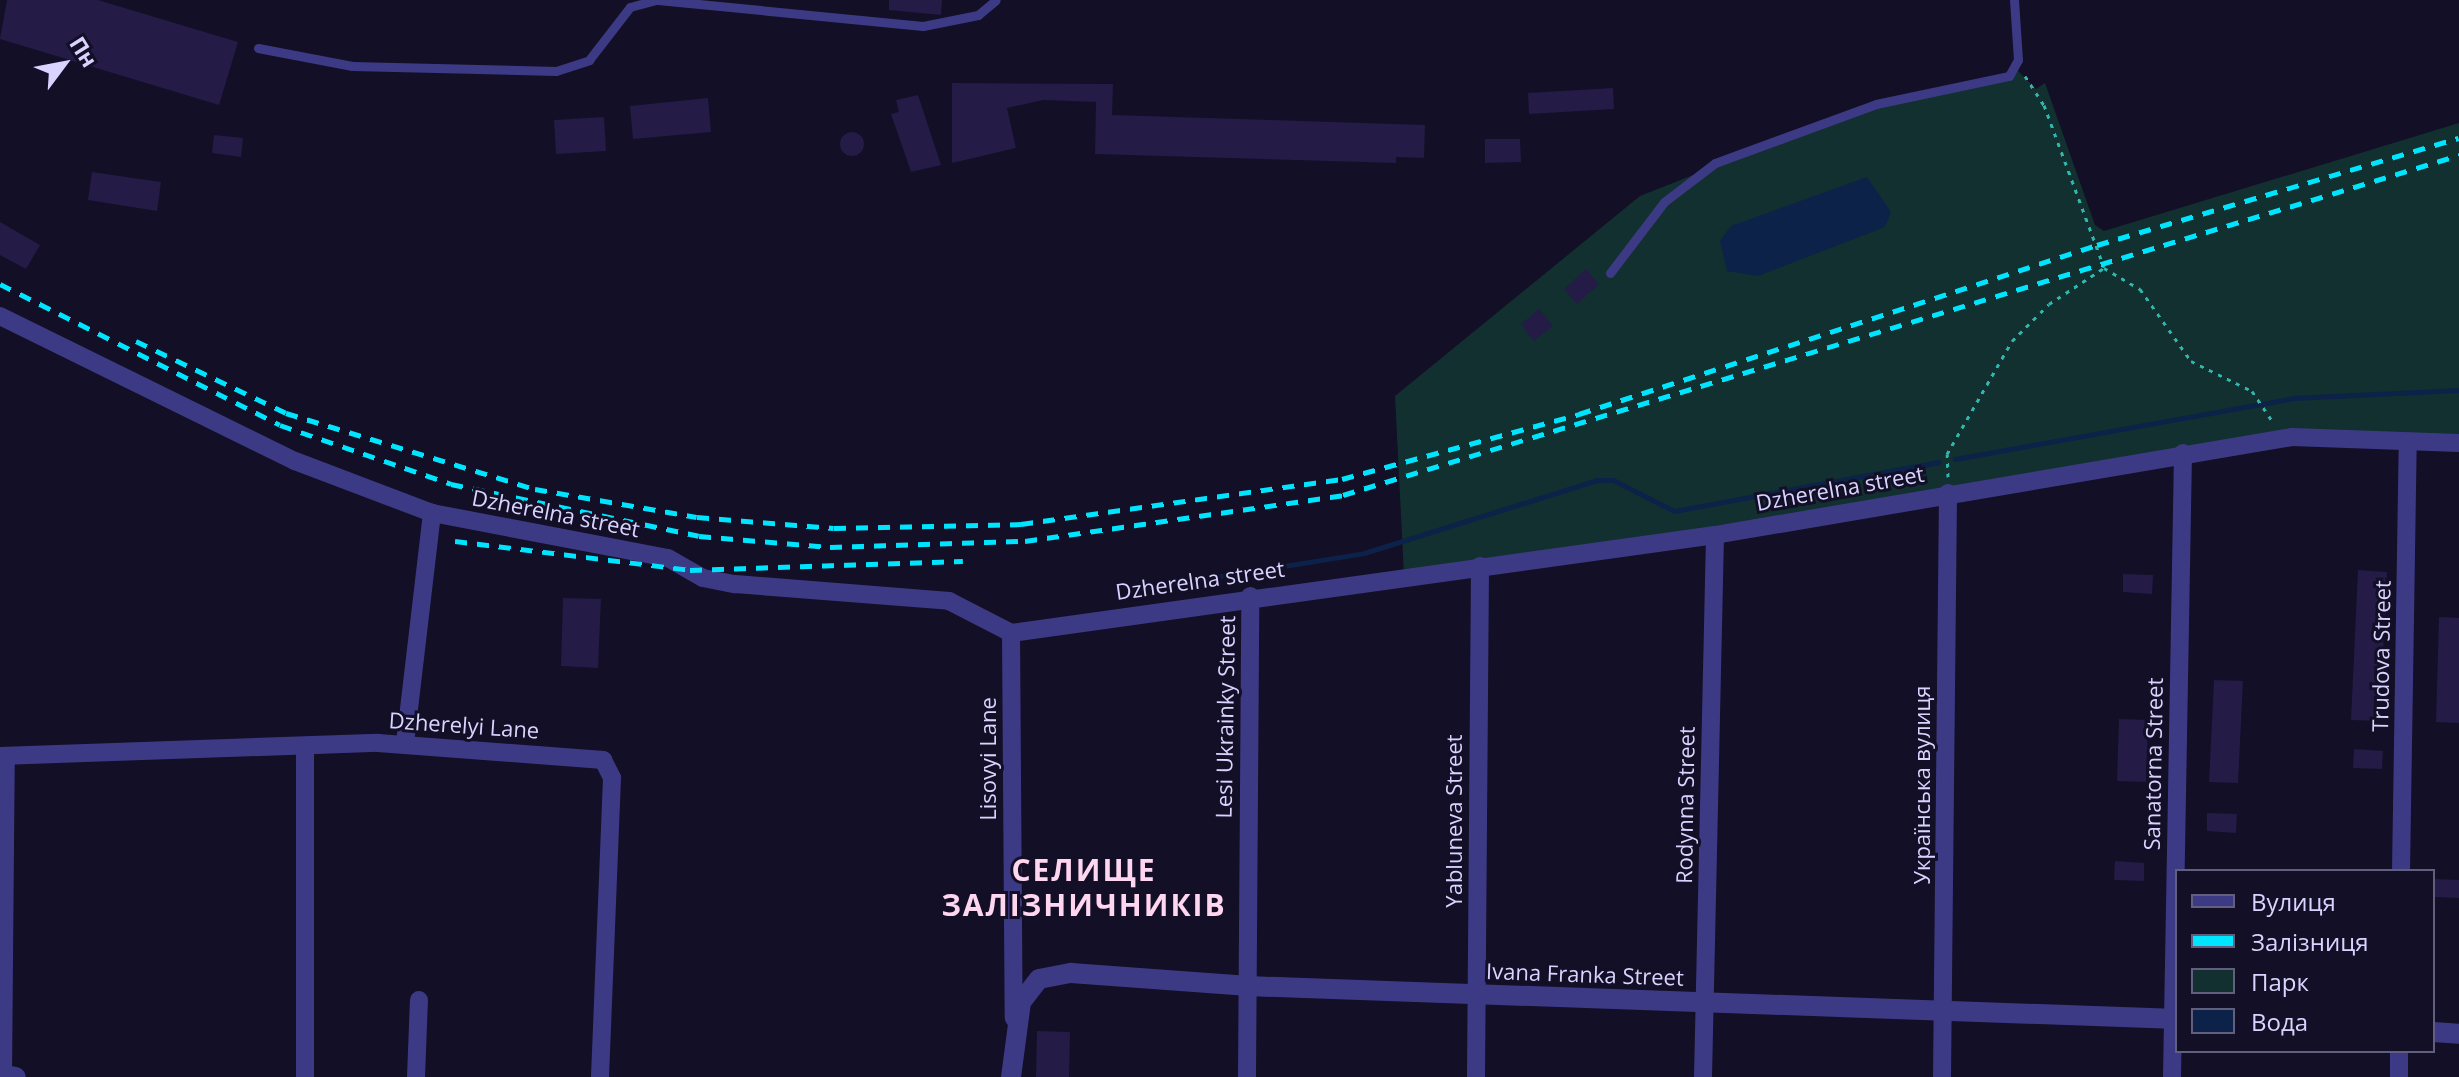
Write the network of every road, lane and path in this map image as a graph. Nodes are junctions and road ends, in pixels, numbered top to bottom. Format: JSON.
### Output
{"nodes":[{"id":1,"x":657,"y":0,"type":"edge"},
{"id":2,"x":996,"y":0,"type":"edge"},
{"id":3,"x":2014,"y":0,"type":"edge"},
{"id":4,"x":258,"y":48,"type":"dead end"},
{"id":5,"x":2016,"y":69,"type":"junction"},
{"id":6,"x":2104,"y":268,"type":"junction"},
{"id":7,"x":1610,"y":273,"type":"dead end"},
{"id":8,"x":0,"y":316,"type":"edge"},
{"id":9,"x":2261,"y":408,"type":"dead end"},
{"id":10,"x":2408,"y":442,"type":"junction"},
{"id":11,"x":2459,"y":443,"type":"edge"},
{"id":12,"x":2183,"y":453,"type":"junction"},
{"id":13,"x":1948,"y":493,"type":"junction"},
{"id":14,"x":432,"y":513,"type":"junction"},
{"id":15,"x":1715,"y":535,"type":"junction"},
{"id":16,"x":1480,"y":566,"type":"junction"},
{"id":17,"x":1250,"y":596,"type":"junction"},
{"id":18,"x":1011,"y":633,"type":"junction"},
{"id":19,"x":405,"y":743,"type":"junction"},
{"id":20,"x":305,"y":748,"type":"junction"},
{"id":21,"x":3,"y":756,"type":"edge"},
{"id":22,"x":2176,"y":869,"type":"edge"},
{"id":23,"x":2401,"y":869,"type":"edge"},
{"id":24,"x":2175,"y":956,"type":"edge"},
{"id":25,"x":1246,"y":986,"type":"junction"},
{"id":26,"x":1476,"y":995,"type":"junction"},
{"id":27,"x":419,"y":1000,"type":"dead end"},
{"id":28,"x":1705,"y":1001,"type":"junction"},
{"id":29,"x":1944,"y":1010,"type":"junction"},
{"id":30,"x":1014,"y":1018,"type":"junction"},
{"id":31,"x":2174,"y":1019,"type":"edge"},
{"id":32,"x":2435,"y":1032,"type":"edge"},
{"id":33,"x":2459,"y":1034,"type":"edge"},
{"id":34,"x":2399,"y":1053,"type":"edge"},
{"id":35,"x":6,"y":1075,"type":"edge"},
{"id":36,"x":305,"y":1077,"type":"edge"},
{"id":37,"x":416,"y":1077,"type":"edge"},
{"id":38,"x":600,"y":1077,"type":"edge"},
{"id":39,"x":1011,"y":1077,"type":"edge"},
{"id":40,"x":1247,"y":1077,"type":"edge"},
{"id":41,"x":1476,"y":1077,"type":"edge"},
{"id":42,"x":1703,"y":1077,"type":"edge"},
{"id":43,"x":1942,"y":1077,"type":"edge"},
{"id":44,"x":2172,"y":1077,"type":"edge"},
{"id":45,"x":2399,"y":1077,"type":"edge"}],
"edges":[{"from":1,"to":2,"type":"lane"},
{"from":1,"to":4,"type":"lane"},
{"from":3,"to":5,"type":"lane"},
{"from":5,"to":6,"type":"path"},
{"from":5,"to":7,"type":"lane"},
{"from":6,"to":9,"type":"path"},
{"from":6,"to":13,"type":"path"},
{"from":8,"to":14,"type":"street","name":"Dzherelna street"},
{"from":10,"to":11,"type":"street","name":"Dzherelna street"},
{"from":10,"to":12,"type":"street","name":"Dzherelna street"},
{"from":10,"to":23,"type":"street","name":"Trudova Street"},
{"from":12,"to":13,"type":"street","name":"Dzherelna street"},
{"from":12,"to":22,"type":"street","name":"Sanatorna Street"},
{"from":13,"to":15,"type":"street","name":"Dzherelna street"},
{"from":13,"to":29,"type":"street","name":"Українська вулиця"},
{"from":14,"to":18,"type":"street","name":"Dzherelna street"},
{"from":14,"to":19,"type":"street"},
{"from":15,"to":16,"type":"street","name":"Dzherelna street"},
{"from":15,"to":28,"type":"street","name":"Rodynna Street"},
{"from":16,"to":17,"type":"street","name":"Dzherelna street"},
{"from":16,"to":26,"type":"street","name":"Yabluneva Street"},
{"from":17,"to":18,"type":"street","name":"Dzherelna street"},
{"from":17,"to":25,"type":"street","name":"Lesi Ukrainky Street"},
{"from":18,"to":30,"type":"street","name":"Lisovyi Lane"},
{"from":19,"to":20,"type":"street","name":"Dzherelyi Lane"},
{"from":19,"to":38,"type":"street","name":"Dzherelyi Lane"},
{"from":20,"to":21,"type":"street","name":"Dzherelyi Lane"},
{"from":20,"to":36,"type":"street"},
{"from":21,"to":35,"type":"street"},
{"from":24,"to":31,"type":"street","name":"Sanatorna Street"},
{"from":25,"to":26,"type":"street","name":"Ivana Franka Street"},
{"from":25,"to":30,"type":"street","name":"Ivana Franka Street"},
{"from":25,"to":40,"type":"street","name":"Lesi Ukrainky Street"},
{"from":26,"to":28,"type":"street","name":"Ivana Franka Street"},
{"from":26,"to":41,"type":"street","name":"Yabluneva Street"},
{"from":27,"to":37,"type":"street"},
{"from":28,"to":29,"type":"street","name":"Ivana Franka Street"},
{"from":28,"to":42,"type":"street","name":"Rodynna Street"},
{"from":29,"to":31,"type":"street","name":"Ivana Franka Street"},
{"from":29,"to":43,"type":"street","name":"Українська вулиця"},
{"from":30,"to":39,"type":"street","name":"Lisovyi Lane"},
{"from":31,"to":44,"type":"street","name":"Sanatorna Street"},
{"from":32,"to":33,"type":"street"},
{"from":34,"to":45,"type":"street"}]}
